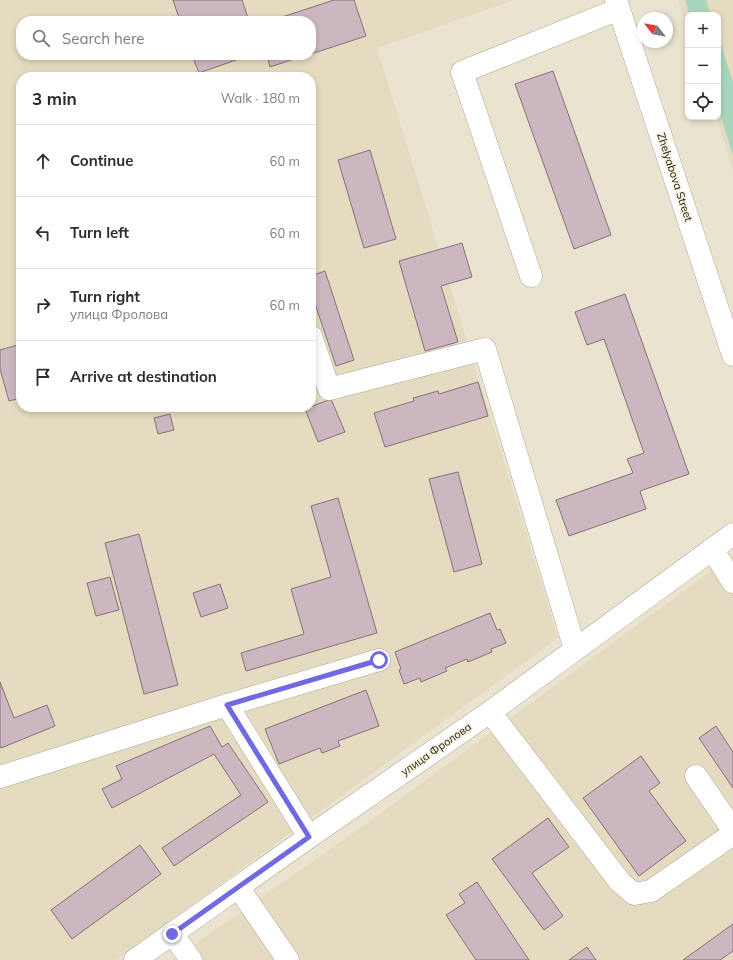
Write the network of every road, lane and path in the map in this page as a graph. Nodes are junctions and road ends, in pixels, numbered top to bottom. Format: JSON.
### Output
{"nodes":[{"id":1,"x":618,"y":4,"type":"edge"},
{"id":2,"x":531,"y":276,"type":"dead end"},
{"id":3,"x":316,"y":351,"type":"edge"},
{"id":4,"x":733,"y":355,"type":"edge"},
{"id":5,"x":733,"y":534,"type":"edge"},
{"id":6,"x":712,"y":549,"type":"junction"},
{"id":7,"x":733,"y":582,"type":"edge"},
{"id":8,"x":575,"y":649,"type":"junction"},
{"id":9,"x":379,"y":660,"type":"dead end"},
{"id":10,"x":227,"y":705,"type":"junction"},
{"id":11,"x":490,"y":712,"type":"junction"},
{"id":12,"x":696,"y":776,"type":"dead end"},
{"id":13,"x":0,"y":777,"type":"edge"},
{"id":14,"x":733,"y":830,"type":"edge"},
{"id":15,"x":733,"y":834,"type":"edge"},
{"id":16,"x":309,"y":837,"type":"junction"},
{"id":17,"x":238,"y":887,"type":"junction"},
{"id":18,"x":172,"y":934,"type":"junction"},
{"id":19,"x":135,"y":960,"type":"edge"},
{"id":20,"x":191,"y":960,"type":"edge"},
{"id":21,"x":288,"y":960,"type":"edge"}],
"edges":[{"from":1,"to":2,"type":"street"},
{"from":1,"to":4,"type":"street","name":"Zhelyabova Street"},
{"from":3,"to":8,"type":"street"},
{"from":5,"to":6,"type":"street","name":"улица Фролова"},
{"from":6,"to":7,"type":"street"},
{"from":6,"to":8,"type":"street","name":"улица Фролова"},
{"from":8,"to":11,"type":"street","name":"улица Фролова"},
{"from":9,"to":10,"type":"street"},
{"from":10,"to":13,"type":"street"},
{"from":10,"to":16,"type":"street"},
{"from":11,"to":15,"type":"street"},
{"from":11,"to":16,"type":"street","name":"улица Фролова"},
{"from":12,"to":14,"type":"street"},
{"from":16,"to":17,"type":"street","name":"улица Фролова"},
{"from":17,"to":18,"type":"street","name":"улица Фролова"},
{"from":17,"to":21,"type":"street"},
{"from":18,"to":19,"type":"street","name":"улица Фролова"},
{"from":18,"to":20,"type":"street"}]}
